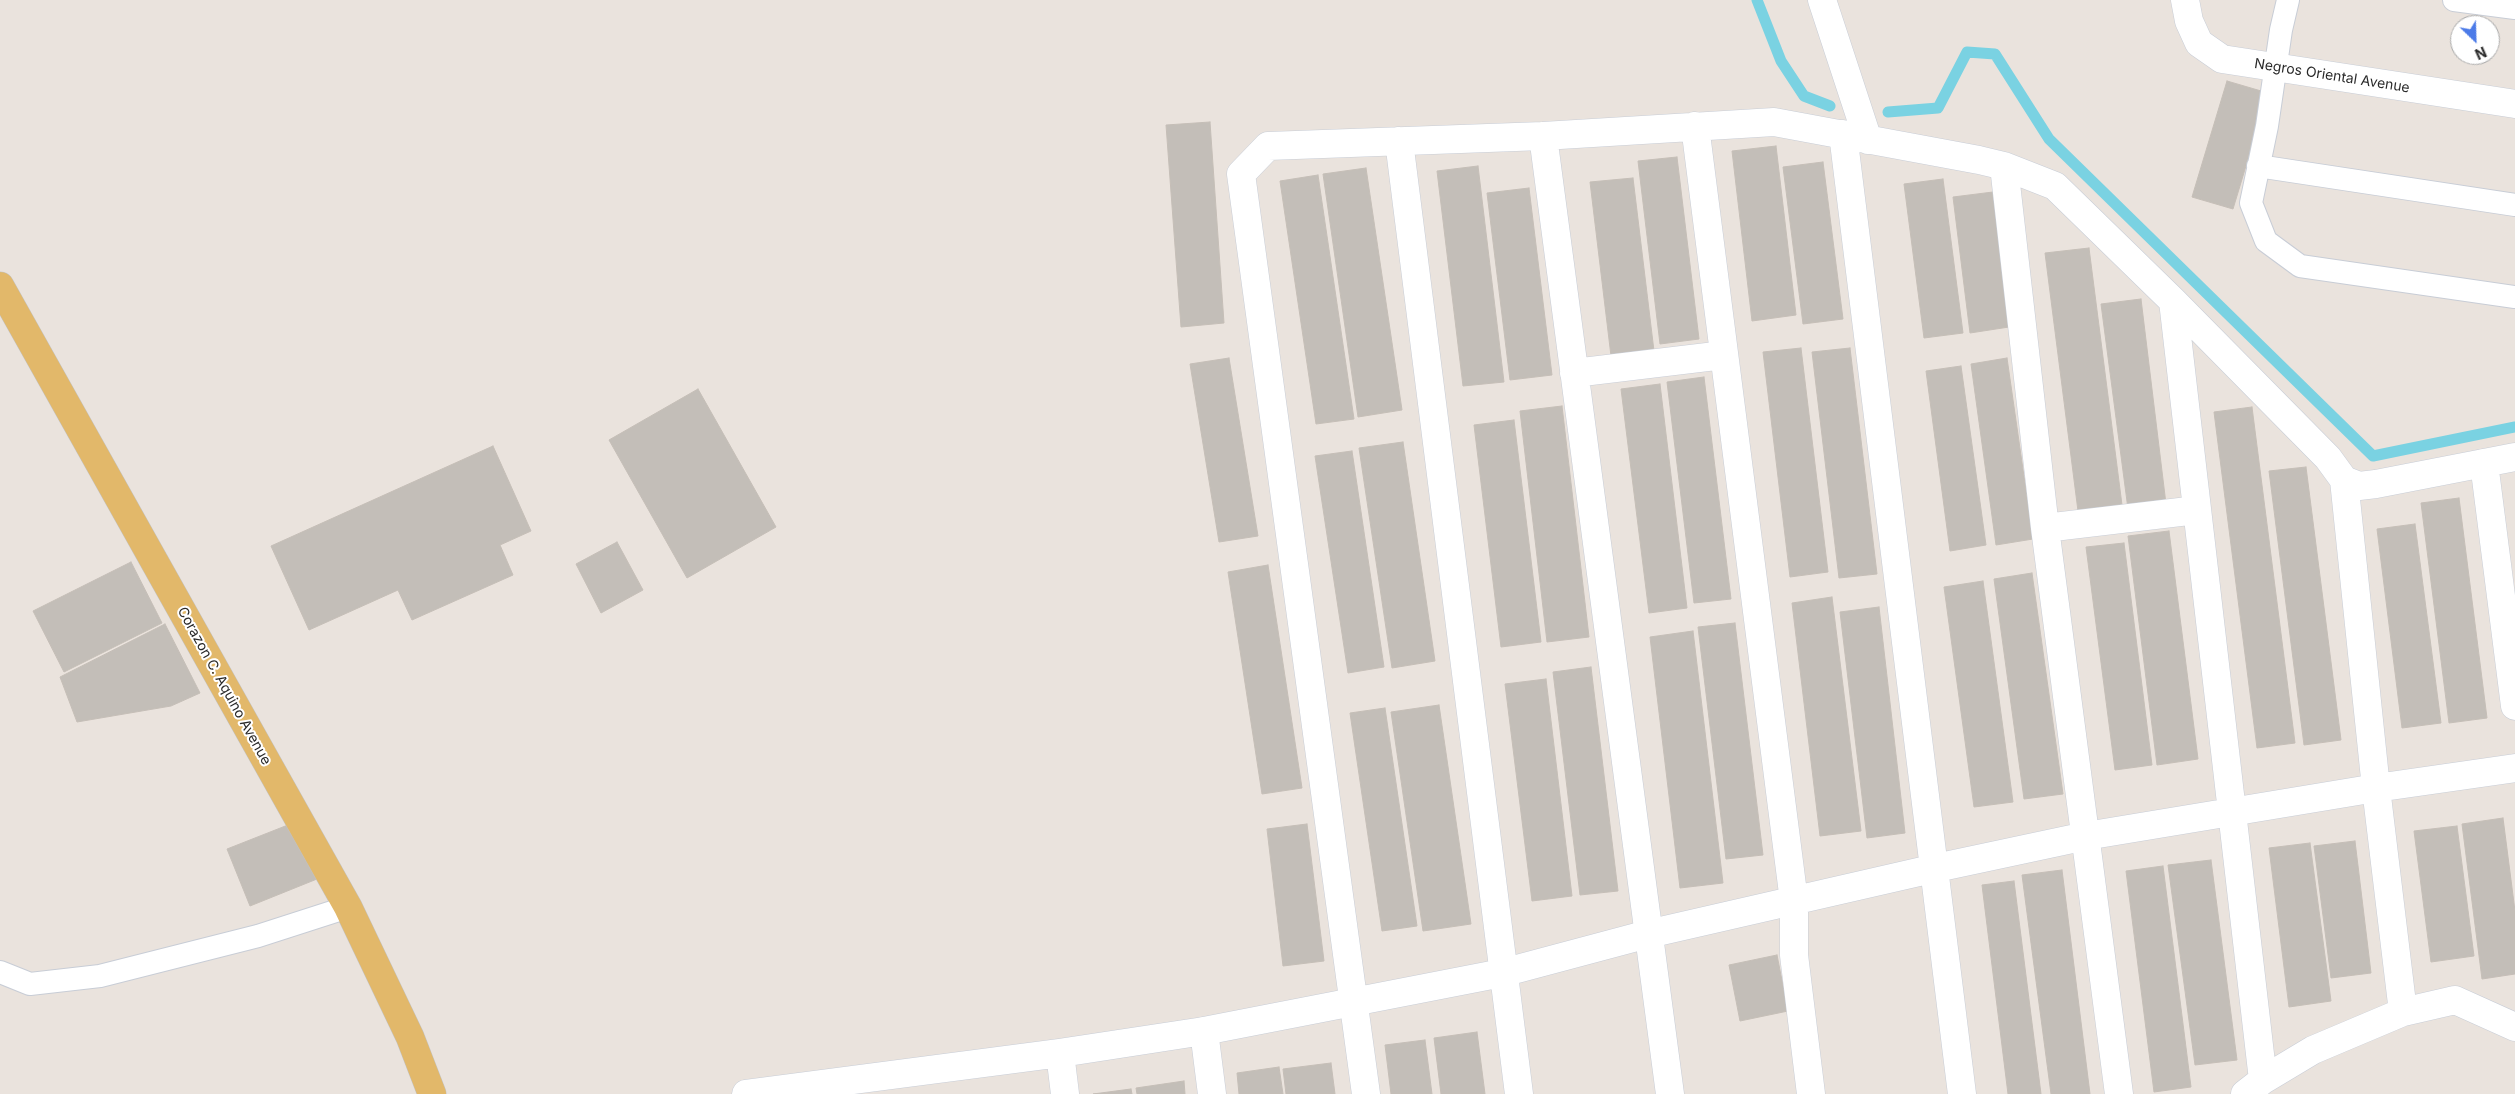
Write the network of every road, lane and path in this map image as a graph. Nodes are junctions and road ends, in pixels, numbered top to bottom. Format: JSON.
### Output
{"nodes":[{"id":1,"x":1822,"y":0,"type":"edge"},
{"id":2,"x":2185,"y":0,"type":"edge"},
{"id":3,"x":2288,"y":0,"type":"edge"},
{"id":4,"x":2454,"y":0,"type":"edge"},
{"id":5,"x":2515,"y":8,"type":"edge"},
{"id":6,"x":2275,"y":68,"type":"junction"},
{"id":7,"x":2515,"y":104,"type":"edge"},
{"id":8,"x":1695,"y":126,"type":"junction"},
{"id":9,"x":1542,"y":136,"type":"junction"},
{"id":10,"x":1856,"y":137,"type":"junction"},
{"id":11,"x":1399,"y":141,"type":"junction"},
{"id":12,"x":2004,"y":166,"type":"junction"},
{"id":13,"x":2258,"y":166,"type":"junction"},
{"id":14,"x":2515,"y":205,"type":"edge"},
{"id":15,"x":0,"y":286,"type":"edge"},
{"id":16,"x":2515,"y":297,"type":"edge"},
{"id":17,"x":2173,"y":301,"type":"junction"},
{"id":18,"x":1724,"y":355,"type":"junction"},
{"id":19,"x":1574,"y":373,"type":"junction"},
{"id":20,"x":2515,"y":457,"type":"edge"},
{"id":21,"x":2484,"y":463,"type":"junction"},
{"id":22,"x":2344,"y":480,"type":"junction"},
{"id":23,"x":2197,"y":510,"type":"junction"},
{"id":24,"x":2045,"y":528,"type":"junction"},
{"id":25,"x":2515,"y":706,"type":"edge"},
{"id":26,"x":2515,"y":768,"type":"edge"},
{"id":27,"x":2376,"y":788,"type":"junction"},
{"id":28,"x":2231,"y":811,"type":"junction"},
{"id":29,"x":2086,"y":836,"type":"junction"},
{"id":30,"x":1936,"y":868,"type":"junction"},
{"id":31,"x":1794,"y":901,"type":"junction"},
{"id":32,"x":348,"y":907,"type":"junction"},
{"id":33,"x":1648,"y":934,"type":"junction"},
{"id":34,"x":0,"y":972,"type":"edge"},
{"id":35,"x":1502,"y":973,"type":"junction"},
{"id":36,"x":1354,"y":1003,"type":"junction"},
{"id":37,"x":2403,"y":1012,"type":"junction"},
{"id":38,"x":2515,"y":1027,"type":"edge"},
{"id":39,"x":1204,"y":1031,"type":"junction"},
{"id":40,"x":1060,"y":1053,"type":"junction"},
{"id":41,"x":916,"y":1083,"type":"edge"},
{"id":42,"x":2254,"y":1087,"type":"edge"},
{"id":43,"x":759,"y":1093,"type":"edge"},
{"id":44,"x":432,"y":1094,"type":"edge"},
{"id":45,"x":1065,"y":1094,"type":"edge"},
{"id":46,"x":1212,"y":1094,"type":"edge"},
{"id":47,"x":1366,"y":1094,"type":"edge"},
{"id":48,"x":1518,"y":1094,"type":"edge"},
{"id":49,"x":1670,"y":1094,"type":"edge"},
{"id":50,"x":1812,"y":1094,"type":"edge"},
{"id":51,"x":1962,"y":1094,"type":"edge"},
{"id":52,"x":2119,"y":1094,"type":"edge"}],
"edges":[{"from":1,"to":10,"type":"street"},
{"from":2,"to":6,"type":"street","name":"Negros Oriental Avenue"},
{"from":3,"to":6,"type":"lane"},
{"from":4,"to":5,"type":"lane"},
{"from":6,"to":7,"type":"street","name":"Negros Oriental Avenue"},
{"from":6,"to":13,"type":"lane"},
{"from":8,"to":9,"type":"street"},
{"from":8,"to":10,"type":"street"},
{"from":8,"to":18,"type":"street"},
{"from":9,"to":11,"type":"street"},
{"from":9,"to":19,"type":"street"},
{"from":10,"to":12,"type":"street"},
{"from":10,"to":30,"type":"street"},
{"from":11,"to":35,"type":"street"},
{"from":11,"to":36,"type":"street"},
{"from":12,"to":17,"type":"street"},
{"from":12,"to":24,"type":"street"},
{"from":13,"to":14,"type":"lane"},
{"from":13,"to":16,"type":"lane"},
{"from":15,"to":32,"type":"main road","name":"Corazon C. Aquino Avenue"},
{"from":17,"to":22,"type":"street"},
{"from":17,"to":23,"type":"street"},
{"from":18,"to":19,"type":"street"},
{"from":18,"to":31,"type":"street"},
{"from":19,"to":33,"type":"street"},
{"from":20,"to":21,"type":"street"},
{"from":21,"to":22,"type":"street"},
{"from":21,"to":25,"type":"street"},
{"from":22,"to":27,"type":"street"},
{"from":23,"to":24,"type":"street"},
{"from":23,"to":28,"type":"street"},
{"from":24,"to":29,"type":"street"},
{"from":26,"to":27,"type":"street"},
{"from":27,"to":28,"type":"street"},
{"from":27,"to":37,"type":"street"},
{"from":28,"to":29,"type":"street"},
{"from":28,"to":42,"type":"street"},
{"from":29,"to":30,"type":"street"},
{"from":29,"to":52,"type":"street"},
{"from":30,"to":31,"type":"street"},
{"from":30,"to":51,"type":"street"},
{"from":31,"to":33,"type":"street"},
{"from":31,"to":50,"type":"street"},
{"from":32,"to":34,"type":"lane"},
{"from":32,"to":44,"type":"main road","name":"Corazon C. Aquino Avenue"},
{"from":33,"to":35,"type":"street"},
{"from":33,"to":49,"type":"street"},
{"from":35,"to":36,"type":"street"},
{"from":35,"to":48,"type":"street"},
{"from":36,"to":39,"type":"street"},
{"from":36,"to":47,"type":"street"},
{"from":37,"to":38,"type":"street"},
{"from":37,"to":42,"type":"street"},
{"from":39,"to":40,"type":"street"},
{"from":39,"to":46,"type":"street"},
{"from":40,"to":41,"type":"street"},
{"from":40,"to":45,"type":"street"},
{"from":41,"to":43,"type":"street"}]}
